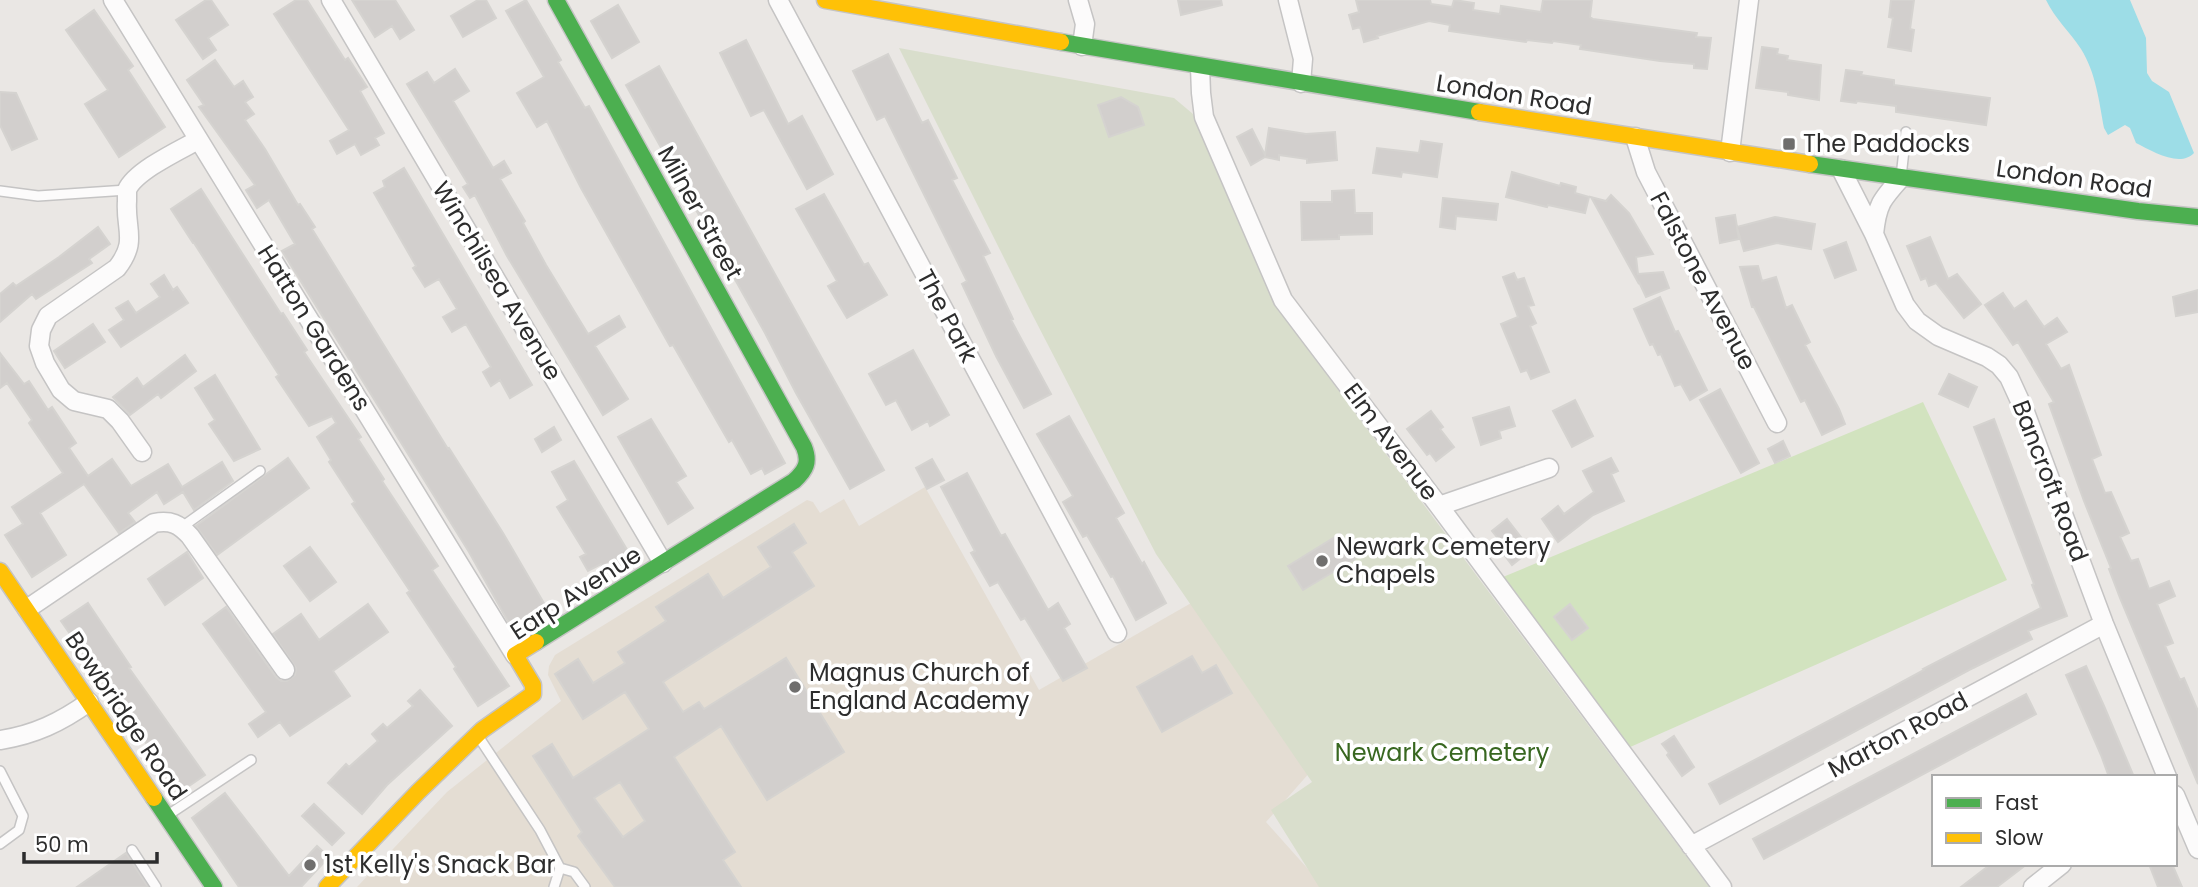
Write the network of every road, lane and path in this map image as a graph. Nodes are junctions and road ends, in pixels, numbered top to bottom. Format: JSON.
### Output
{"nodes":[{"id":1,"x":113,"y":0,"type":"edge"},
{"id":2,"x":331,"y":0,"type":"edge"},
{"id":3,"x":556,"y":0,"type":"edge"},
{"id":4,"x":778,"y":0,"type":"edge"},
{"id":5,"x":825,"y":0,"type":"edge"},
{"id":6,"x":1078,"y":0,"type":"edge"},
{"id":7,"x":1289,"y":0,"type":"edge"},
{"id":8,"x":1749,"y":0,"type":"edge"},
{"id":9,"x":901,"y":7,"type":"edge"},
{"id":10,"x":1082,"y":46,"type":"junction"},
{"id":11,"x":1200,"y":67,"type":"junction"},
{"id":12,"x":1301,"y":83,"type":"junction"},
{"id":13,"x":1906,"y":132,"type":"dead end"},
{"id":14,"x":1635,"y":137,"type":"junction"},
{"id":15,"x":198,"y":140,"type":"junction"},
{"id":16,"x":1730,"y":152,"type":"junction"},
{"id":17,"x":1841,"y":169,"type":"junction"},
{"id":18,"x":1901,"y":178,"type":"junction"},
{"id":19,"x":127,"y":190,"type":"junction"},
{"id":20,"x":0,"y":191,"type":"edge"},
{"id":21,"x":2198,"y":217,"type":"edge"},
{"id":22,"x":1874,"y":234,"type":"junction"},
{"id":23,"x":1777,"y":423,"type":"dead end"},
{"id":24,"x":804,"y":447,"type":"joint"},
{"id":25,"x":142,"y":452,"type":"dead end"},
{"id":26,"x":1549,"y":468,"type":"dead end"},
{"id":27,"x":260,"y":471,"type":"dead end"},
{"id":28,"x":1439,"y":506,"type":"junction"},
{"id":29,"x":183,"y":527,"type":"junction"},
{"id":30,"x":663,"y":563,"type":"junction"},
{"id":31,"x":0,"y":571,"type":"edge"},
{"id":32,"x":27,"y":609,"type":"junction"},
{"id":33,"x":2104,"y":624,"type":"junction"},
{"id":34,"x":1117,"y":633,"type":"dead end"},
{"id":35,"x":515,"y":655,"type":"junction"},
{"id":36,"x":285,"y":670,"type":"dead end"},
{"id":37,"x":89,"y":702,"type":"junction"},
{"id":38,"x":477,"y":734,"type":"junction"},
{"id":39,"x":0,"y":740,"type":"edge"},
{"id":40,"x":251,"y":760,"type":"dead end"},
{"id":41,"x":0,"y":771,"type":"edge"},
{"id":42,"x":2166,"y":775,"type":"edge"},
{"id":43,"x":2177,"y":801,"type":"edge"},
{"id":44,"x":166,"y":816,"type":"junction"},
{"id":45,"x":0,"y":844,"type":"edge"},
{"id":46,"x":1691,"y":846,"type":"junction"},
{"id":47,"x":2198,"y":849,"type":"edge"},
{"id":48,"x":132,"y":850,"type":"dead end"},
{"id":49,"x":2059,"y":866,"type":"edge"},
{"id":50,"x":560,"y":868,"type":"junction"},
{"id":51,"x":156,"y":887,"type":"edge"},
{"id":52,"x":214,"y":887,"type":"edge"},
{"id":53,"x":327,"y":887,"type":"edge"},
{"id":54,"x":554,"y":887,"type":"edge"},
{"id":55,"x":585,"y":887,"type":"edge"},
{"id":56,"x":1722,"y":887,"type":"edge"},
{"id":57,"x":2033,"y":887,"type":"edge"}],
"edges":[{"from":1,"to":15,"type":"street","name":"Hatton Gardens"},
{"from":2,"to":30,"type":"street","name":"Winchilsea Avenue"},
{"from":3,"to":24,"type":"street","name":"Milner Street"},
{"from":4,"to":34,"type":"street","name":"The Park"},
{"from":5,"to":9,"type":"street","name":"London Road"},
{"from":6,"to":10,"type":"street"},
{"from":7,"to":12,"type":"street"},
{"from":8,"to":16,"type":"street"},
{"from":9,"to":10,"type":"street","name":"London Road"},
{"from":10,"to":11,"type":"street","name":"London Road"},
{"from":11,"to":12,"type":"street","name":"London Road"},
{"from":11,"to":28,"type":"street","name":"Elm Avenue"},
{"from":12,"to":14,"type":"street","name":"London Road"},
{"from":13,"to":18,"type":"lane"},
{"from":14,"to":16,"type":"street","name":"London Road"},
{"from":14,"to":23,"type":"street","name":"Falstone Avenue"},
{"from":15,"to":19,"type":"street"},
{"from":15,"to":35,"type":"street","name":"Hatton Gardens"},
{"from":16,"to":17,"type":"street","name":"London Road"},
{"from":17,"to":18,"type":"street","name":"London Road"},
{"from":17,"to":22,"type":"street","name":"Bancroft Road"},
{"from":18,"to":21,"type":"street","name":"London Road"},
{"from":18,"to":22,"type":"street"},
{"from":19,"to":20,"type":"lane"},
{"from":19,"to":25,"type":"street"},
{"from":22,"to":33,"type":"street","name":"Bancroft Road"},
{"from":24,"to":30,"type":"street","name":"Earp Avenue"},
{"from":26,"to":28,"type":"street"},
{"from":27,"to":29,"type":"lane"},
{"from":28,"to":46,"type":"street","name":"Elm Avenue"},
{"from":29,"to":32,"type":"street"},
{"from":29,"to":36,"type":"street"},
{"from":30,"to":35,"type":"street","name":"Earp Avenue"},
{"from":31,"to":32,"type":"street","name":"Bowbridge Road"},
{"from":32,"to":37,"type":"street","name":"Bowbridge Road"},
{"from":33,"to":42,"type":"street","name":"Bancroft Road"},
{"from":33,"to":46,"type":"street","name":"Marton Road"},
{"from":35,"to":38,"type":"street","name":"Earp Avenue"},
{"from":37,"to":39,"type":"street"},
{"from":37,"to":44,"type":"street","name":"Bowbridge Road"},
{"from":38,"to":50,"type":"lane"},
{"from":38,"to":53,"type":"street","name":"Earp Avenue"},
{"from":40,"to":44,"type":"lane"},
{"from":41,"to":45,"type":"lane"},
{"from":43,"to":47,"type":"street"},
{"from":44,"to":52,"type":"street","name":"Bowbridge Road"},
{"from":46,"to":56,"type":"street","name":"Elm Avenue"},
{"from":48,"to":51,"type":"lane"},
{"from":49,"to":57,"type":"street"},
{"from":50,"to":54,"type":"lane"},
{"from":50,"to":55,"type":"lane"}]}
